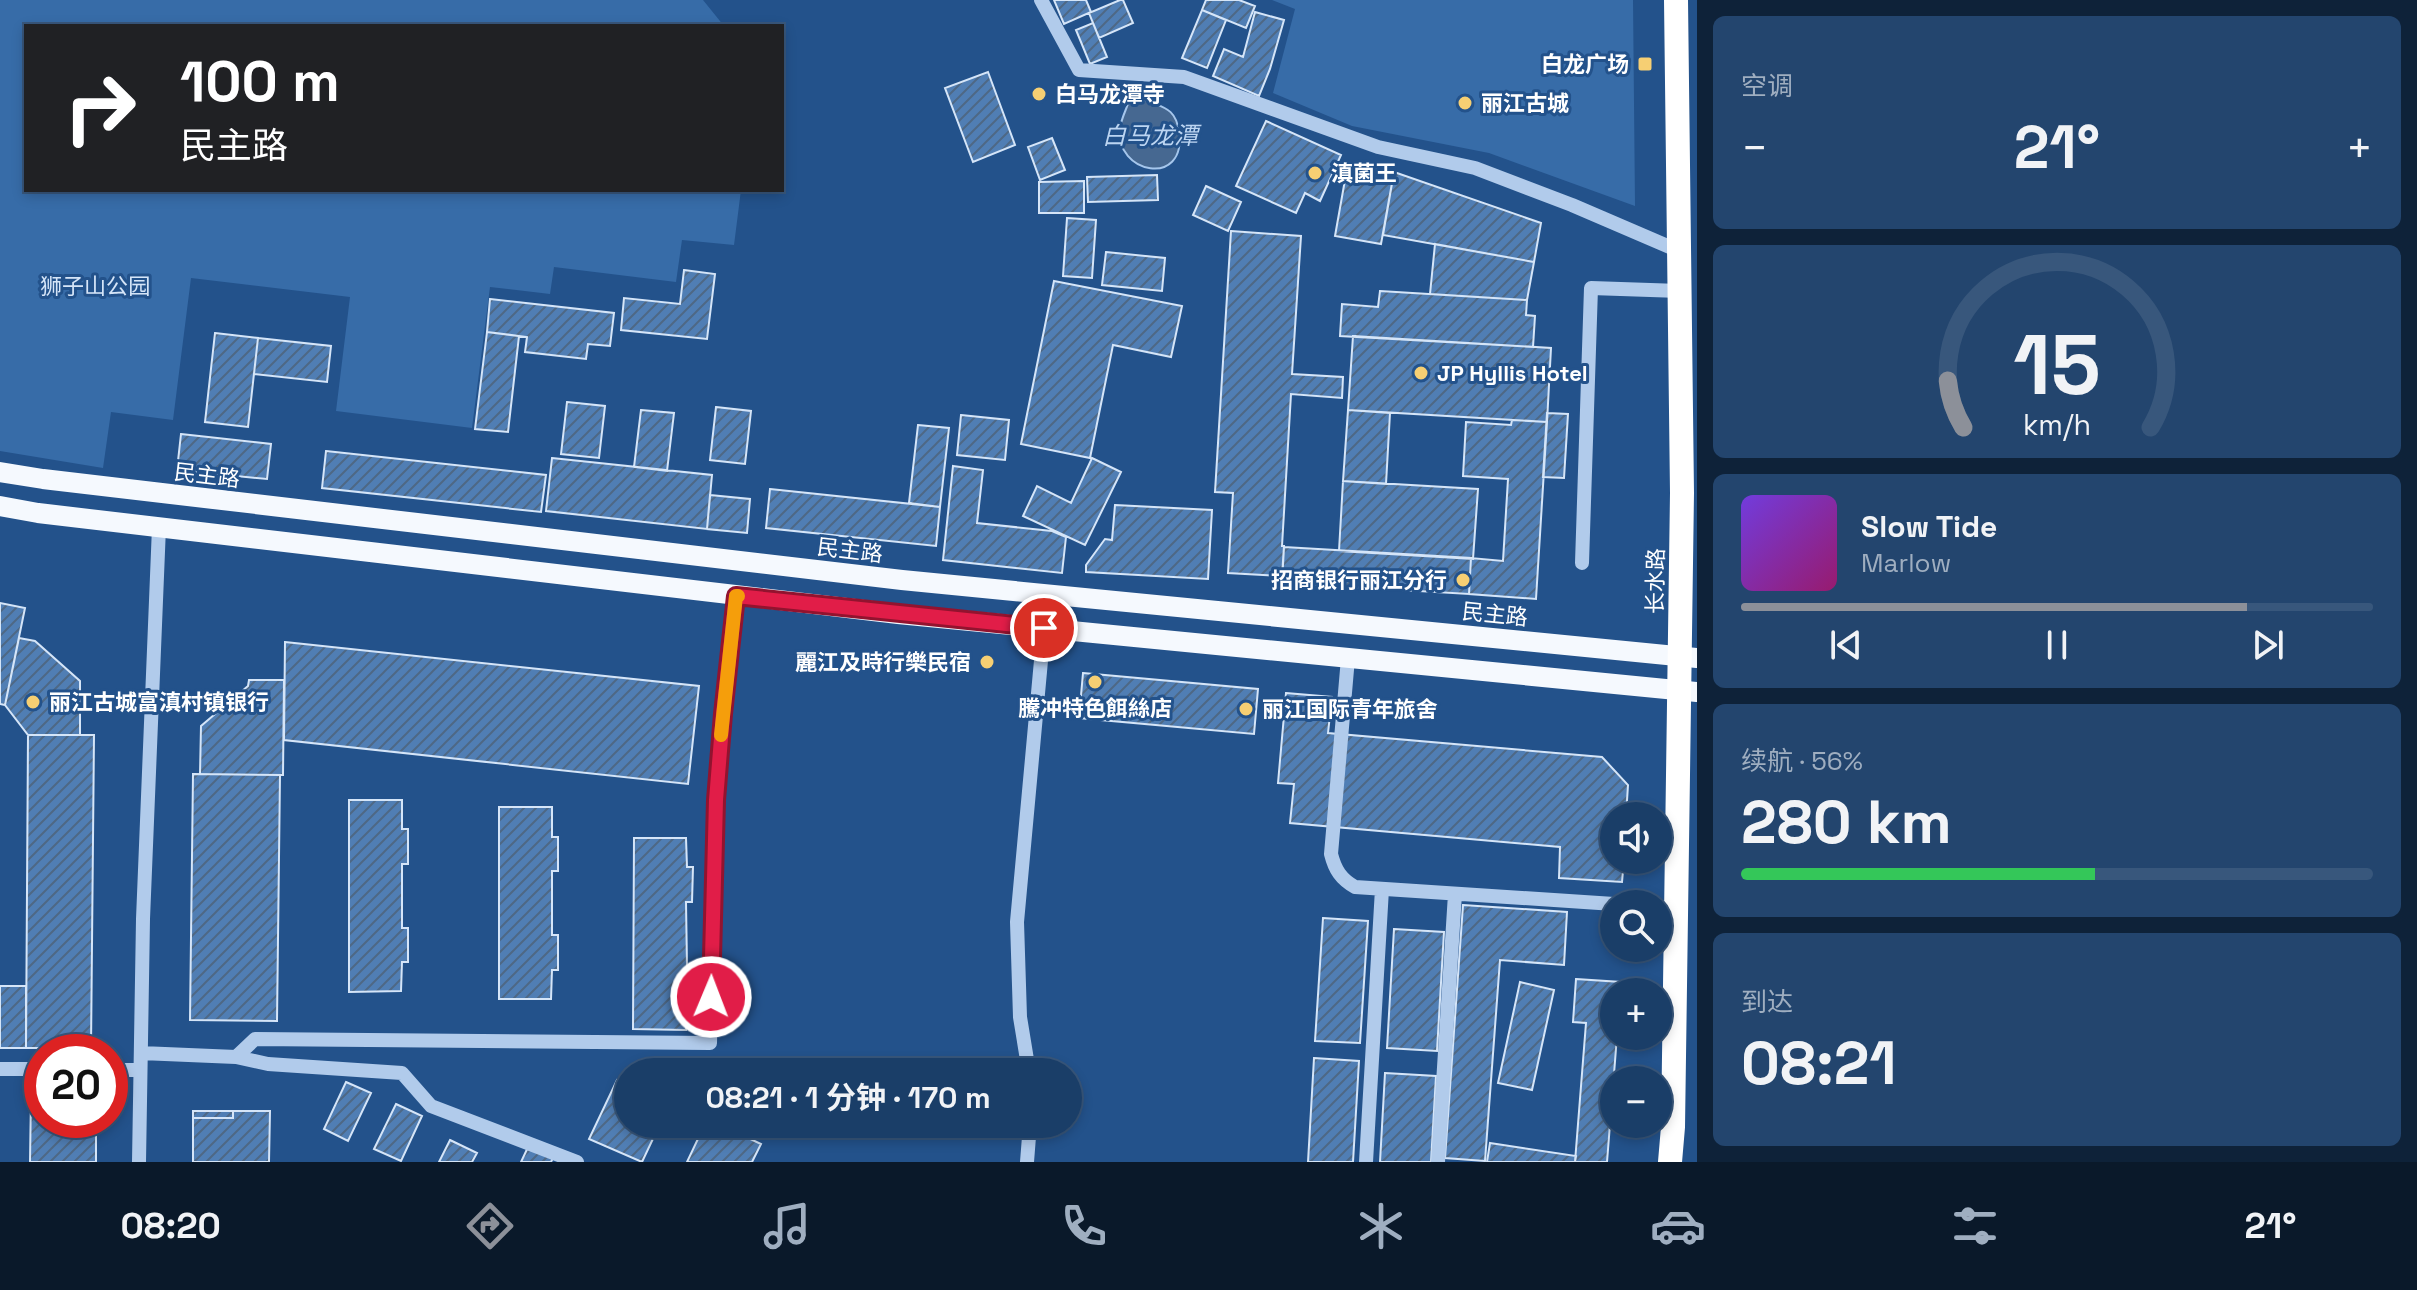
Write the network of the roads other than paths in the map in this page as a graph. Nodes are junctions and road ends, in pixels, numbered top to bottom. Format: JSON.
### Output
{"nodes":[{"id":1,"x":1041,"y":0,"type":"edge"},
{"id":2,"x":1676,"y":0,"type":"edge"},
{"id":3,"x":1679,"y":251,"type":"junction"},
{"id":4,"x":1680,"y":291,"type":"junction"},
{"id":5,"x":0,"y":472,"type":"edge"},
{"id":6,"x":0,"y":506,"type":"edge"},
{"id":7,"x":159,"y":527,"type":"junction"},
{"id":8,"x":1582,"y":563,"type":"dead end"},
{"id":9,"x":736,"y":596,"type":"junction"},
{"id":10,"x":1044,"y":628,"type":"junction"},
{"id":11,"x":1348,"y":658,"type":"junction"},
{"id":12,"x":1688,"y":658,"type":"edge"},
{"id":13,"x":1688,"y":691,"type":"edge"},
{"id":14,"x":1382,"y":889,"type":"junction"},
{"id":15,"x":1669,"y":890,"type":"edge"},
{"id":16,"x":1455,"y":894,"type":"junction"},
{"id":17,"x":1600,"y":903,"type":"edge"},
{"id":18,"x":1669,"y":962,"type":"edge"},
{"id":19,"x":141,"y":1053,"type":"junction"},
{"id":20,"x":236,"y":1057,"type":"junction"},
{"id":21,"x":1027,"y":1058,"type":"edge"},
{"id":22,"x":0,"y":1069,"type":"edge"},
{"id":23,"x":24,"y":1069,"type":"edge"},
{"id":24,"x":128,"y":1070,"type":"edge"},
{"id":25,"x":140,"y":1070,"type":"junction"},
{"id":26,"x":1029,"y":1138,"type":"edge"},
{"id":27,"x":139,"y":1162,"type":"edge"},
{"id":28,"x":577,"y":1162,"type":"edge"},
{"id":29,"x":1027,"y":1162,"type":"edge"},
{"id":30,"x":1366,"y":1162,"type":"edge"},
{"id":31,"x":1438,"y":1162,"type":"edge"},
{"id":32,"x":1670,"y":1162,"type":"edge"}],
"edges":[{"from":1,"to":3,"type":"street"},
{"from":2,"to":3,"type":"highway","name":"长水路"},
{"from":3,"to":4,"type":"highway","name":"长水路"},
{"from":4,"to":8,"type":"street"},
{"from":4,"to":12,"type":"highway","name":"长水路"},
{"from":5,"to":12,"type":"main road","name":"民主路"},
{"from":6,"to":7,"type":"main road"},
{"from":7,"to":9,"type":"main road"},
{"from":7,"to":19,"type":"street"},
{"from":9,"to":10,"type":"main road"},
{"from":9,"to":20,"type":"street"},
{"from":10,"to":11,"type":"main road"},
{"from":10,"to":21,"type":"street"},
{"from":11,"to":13,"type":"main road"},
{"from":11,"to":14,"type":"street"},
{"from":12,"to":13,"type":"highway","name":"长水路"},
{"from":13,"to":15,"type":"highway","name":"长水路"},
{"from":14,"to":16,"type":"street"},
{"from":14,"to":30,"type":"street"},
{"from":16,"to":17,"type":"street"},
{"from":16,"to":31,"type":"street"},
{"from":18,"to":32,"type":"highway","name":"长水路"},
{"from":19,"to":20,"type":"street"},
{"from":19,"to":25,"type":"street"},
{"from":20,"to":28,"type":"street"},
{"from":22,"to":23,"type":"street"},
{"from":24,"to":25,"type":"street"},
{"from":25,"to":27,"type":"street"},
{"from":26,"to":29,"type":"street"}]}
